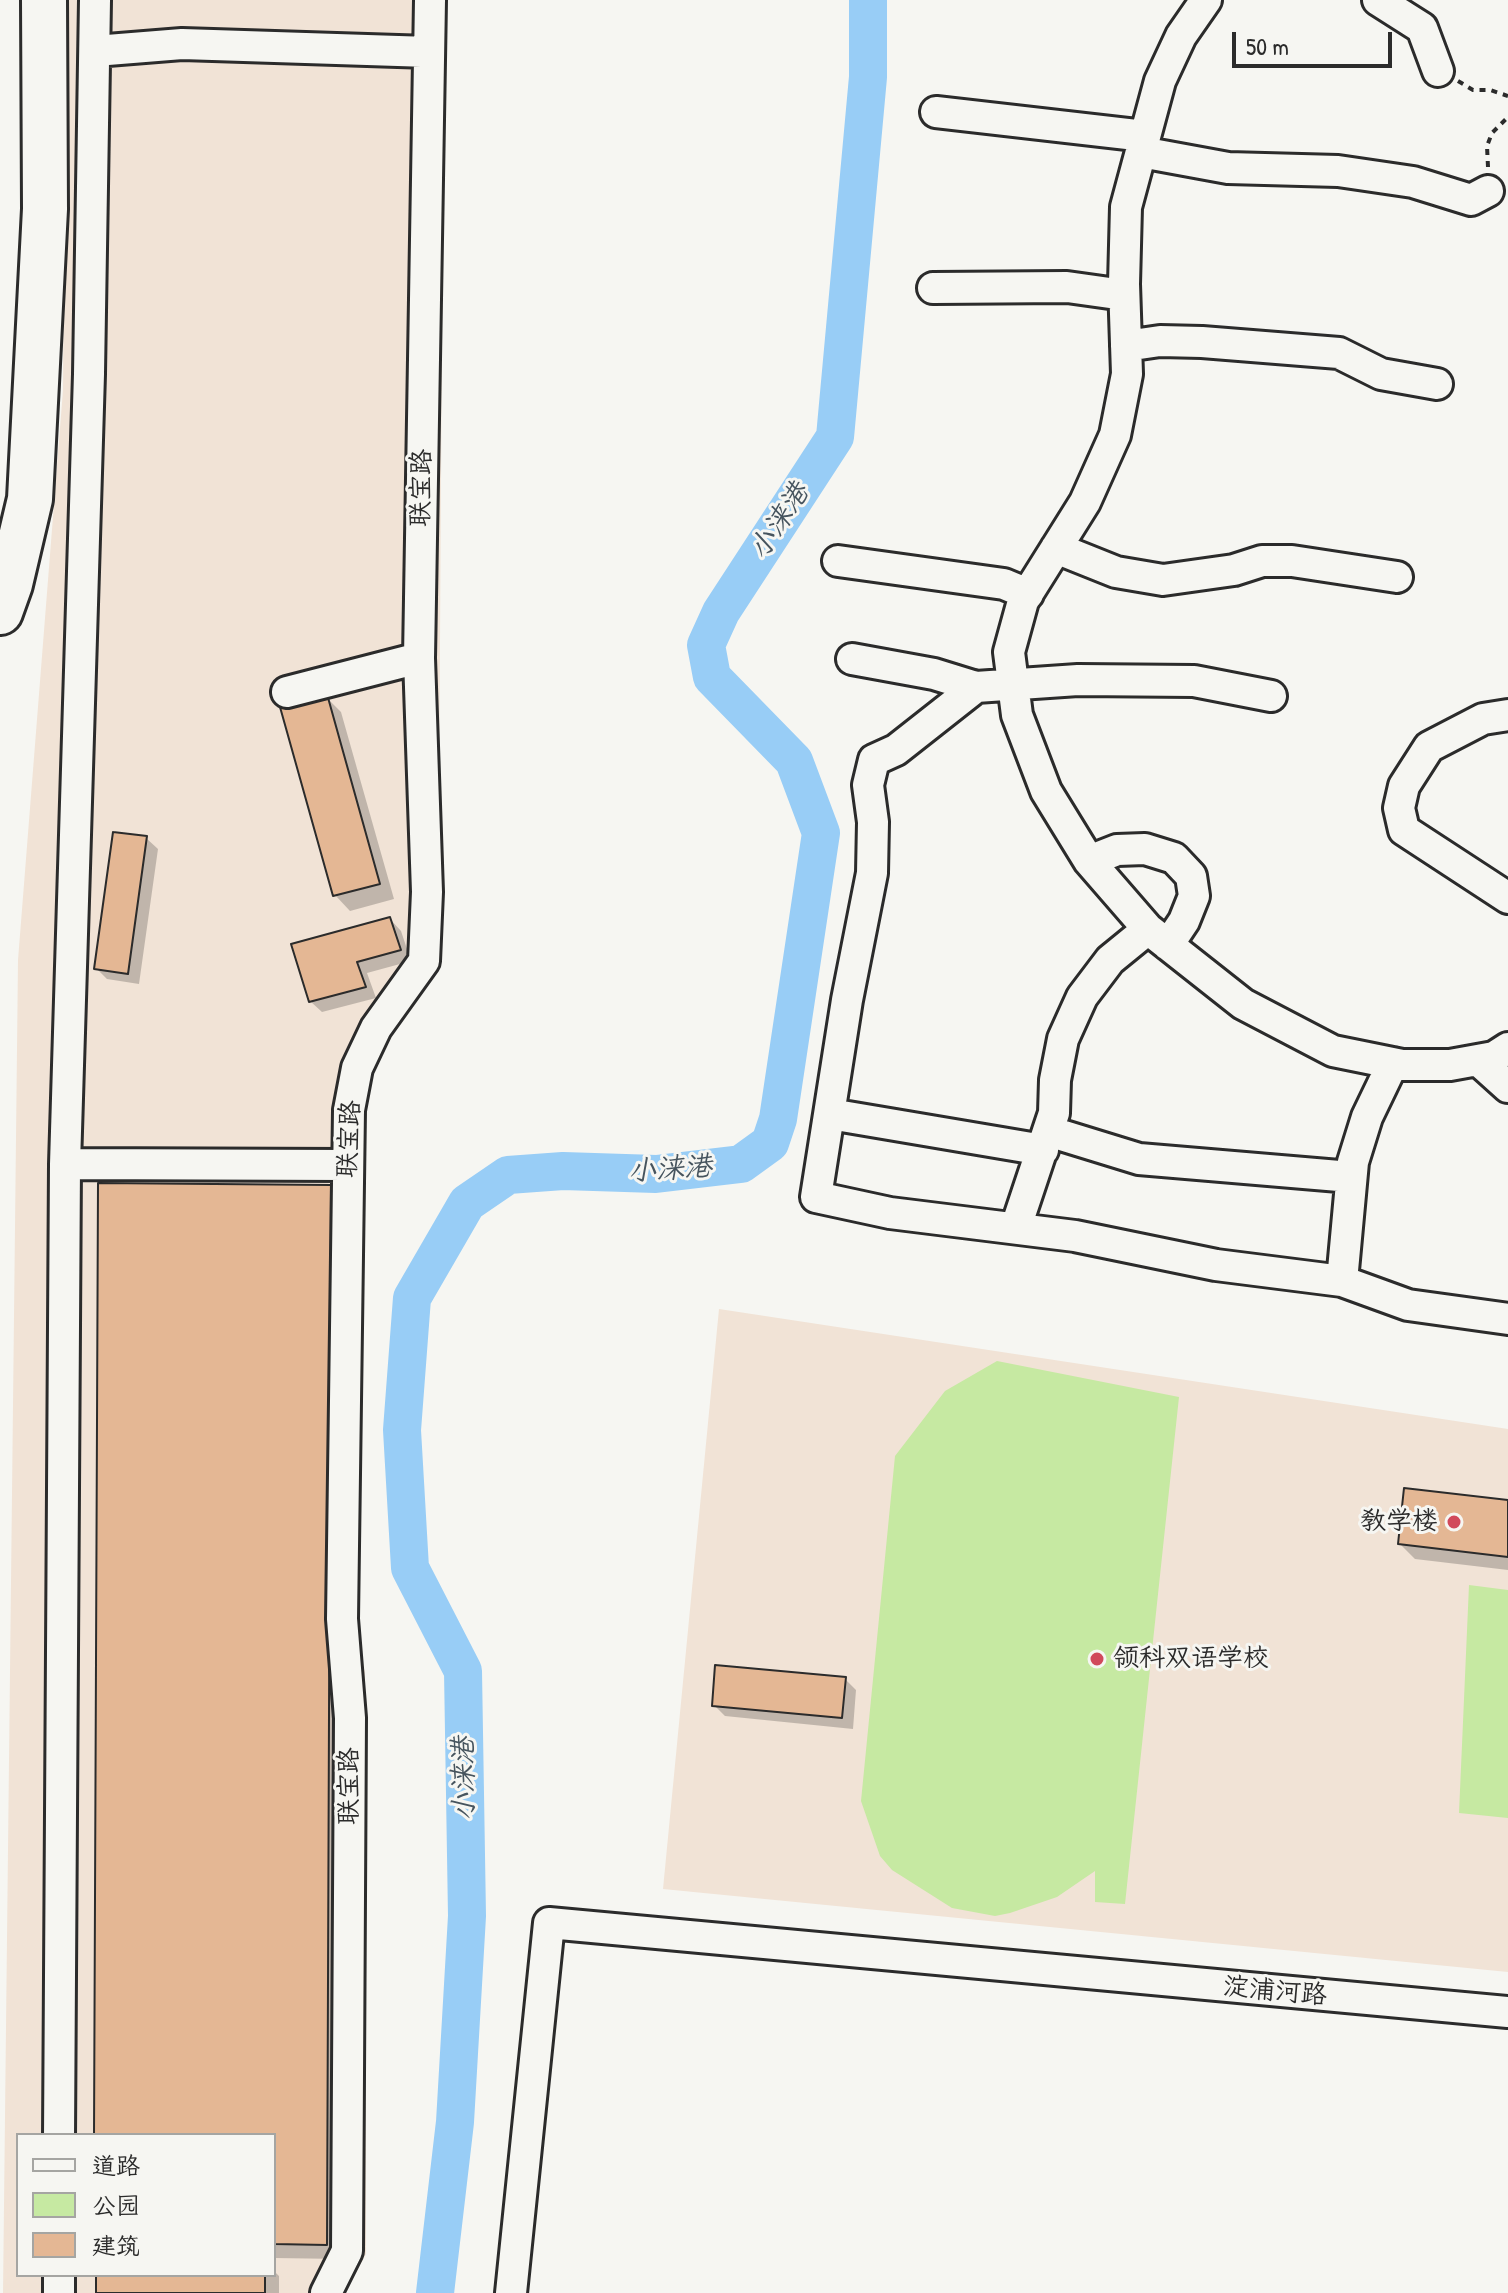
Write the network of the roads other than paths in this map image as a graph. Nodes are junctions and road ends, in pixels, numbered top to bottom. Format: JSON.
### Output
{"nodes":[{"id":1,"x":44,"y":0,"type":"edge"},
{"id":2,"x":95,"y":0,"type":"edge"},
{"id":3,"x":430,"y":0,"type":"edge"},
{"id":4,"x":1206,"y":0,"type":"edge"},
{"id":5,"x":1378,"y":0,"type":"edge"},
{"id":6,"x":95,"y":51,"type":"junction"},
{"id":7,"x":429,"y":52,"type":"junction"},
{"id":8,"x":1438,"y":71,"type":"road end"},
{"id":9,"x":936,"y":112,"type":"dead end"},
{"id":10,"x":1143,"y":144,"type":"junction"},
{"id":11,"x":1488,"y":191,"type":"road end"},
{"id":12,"x":933,"y":288,"type":"dead end"},
{"id":13,"x":1124,"y":295,"type":"junction"},
{"id":14,"x":1126,"y":346,"type":"junction"},
{"id":15,"x":1437,"y":384,"type":"dead end"},
{"id":16,"x":1056,"y":548,"type":"junction"},
{"id":17,"x":838,"y":561,"type":"dead end"},
{"id":18,"x":1397,"y":577,"type":"dead end"},
{"id":19,"x":1028,"y":594,"type":"junction"},
{"id":20,"x":0,"y":612,"type":"edge"},
{"id":21,"x":419,"y":658,"type":"junction"},
{"id":22,"x":852,"y":659,"type":"dead end"},
{"id":23,"x":1013,"y":683,"type":"junction"},
{"id":24,"x":976,"y":687,"type":"junction"},
{"id":25,"x":287,"y":692,"type":"dead end"},
{"id":26,"x":1271,"y":696,"type":"dead end"},
{"id":27,"x":1508,"y":715,"type":"edge"},
{"id":28,"x":1089,"y":861,"type":"junction"},
{"id":29,"x":1508,"y":898,"type":"edge"},
{"id":30,"x":1158,"y":937,"type":"junction"},
{"id":31,"x":1508,"y":1048,"type":"edge"},
{"id":32,"x":1478,"y":1060,"type":"junction"},
{"id":33,"x":1393,"y":1063,"type":"junction"},
{"id":34,"x":1508,"y":1087,"type":"edge"},
{"id":35,"x":830,"y":1114,"type":"junction"},
{"id":36,"x":1045,"y":1140,"type":"junction"},
{"id":37,"x":65,"y":1164,"type":"junction"},
{"id":38,"x":347,"y":1165,"type":"junction"},
{"id":39,"x":1351,"y":1177,"type":"junction"},
{"id":40,"x":1016,"y":1227,"type":"junction"},
{"id":41,"x":1342,"y":1281,"type":"junction"},
{"id":42,"x":1508,"y":1319,"type":"edge"},
{"id":43,"x":1508,"y":2012,"type":"edge"},
{"id":44,"x":59,"y":2133,"type":"edge"},
{"id":45,"x":326,"y":2293,"type":"edge"},
{"id":46,"x":511,"y":2293,"type":"edge"}],
"edges":[{"from":1,"to":20,"type":"highway"},
{"from":2,"to":6,"type":"street"},
{"from":3,"to":7,"type":"street","name":"联宝路"},
{"from":4,"to":10,"type":"street"},
{"from":5,"to":8,"type":"street"},
{"from":6,"to":7,"type":"street"},
{"from":6,"to":37,"type":"street"},
{"from":7,"to":21,"type":"street","name":"联宝路"},
{"from":9,"to":10,"type":"street"},
{"from":10,"to":11,"type":"street"},
{"from":10,"to":13,"type":"street"},
{"from":12,"to":13,"type":"street"},
{"from":13,"to":14,"type":"street"},
{"from":14,"to":15,"type":"street"},
{"from":14,"to":16,"type":"street"},
{"from":16,"to":18,"type":"street"},
{"from":16,"to":19,"type":"street"},
{"from":17,"to":19,"type":"street"},
{"from":19,"to":23,"type":"street"},
{"from":21,"to":25,"type":"street"},
{"from":21,"to":38,"type":"street","name":"联宝路"},
{"from":22,"to":24,"type":"street"},
{"from":23,"to":24,"type":"street"},
{"from":23,"to":26,"type":"street"},
{"from":23,"to":28,"type":"street"},
{"from":24,"to":35,"type":"street"},
{"from":27,"to":29,"type":"street"},
{"from":28,"to":30,"type":"street"},
{"from":28,"to":30,"type":"street"},
{"from":30,"to":33,"type":"street"},
{"from":30,"to":36,"type":"street"},
{"from":31,"to":32,"type":"street"},
{"from":32,"to":33,"type":"street"},
{"from":32,"to":34,"type":"street"},
{"from":33,"to":39,"type":"street"},
{"from":35,"to":36,"type":"street"},
{"from":35,"to":40,"type":"street"},
{"from":36,"to":39,"type":"street"},
{"from":36,"to":40,"type":"street"},
{"from":37,"to":38,"type":"street"},
{"from":37,"to":44,"type":"street"},
{"from":38,"to":45,"type":"street","name":"联宝路"},
{"from":39,"to":41,"type":"street"},
{"from":40,"to":41,"type":"street"},
{"from":41,"to":42,"type":"street"},
{"from":43,"to":46,"type":"street","name":"淀浦河路"}]}
